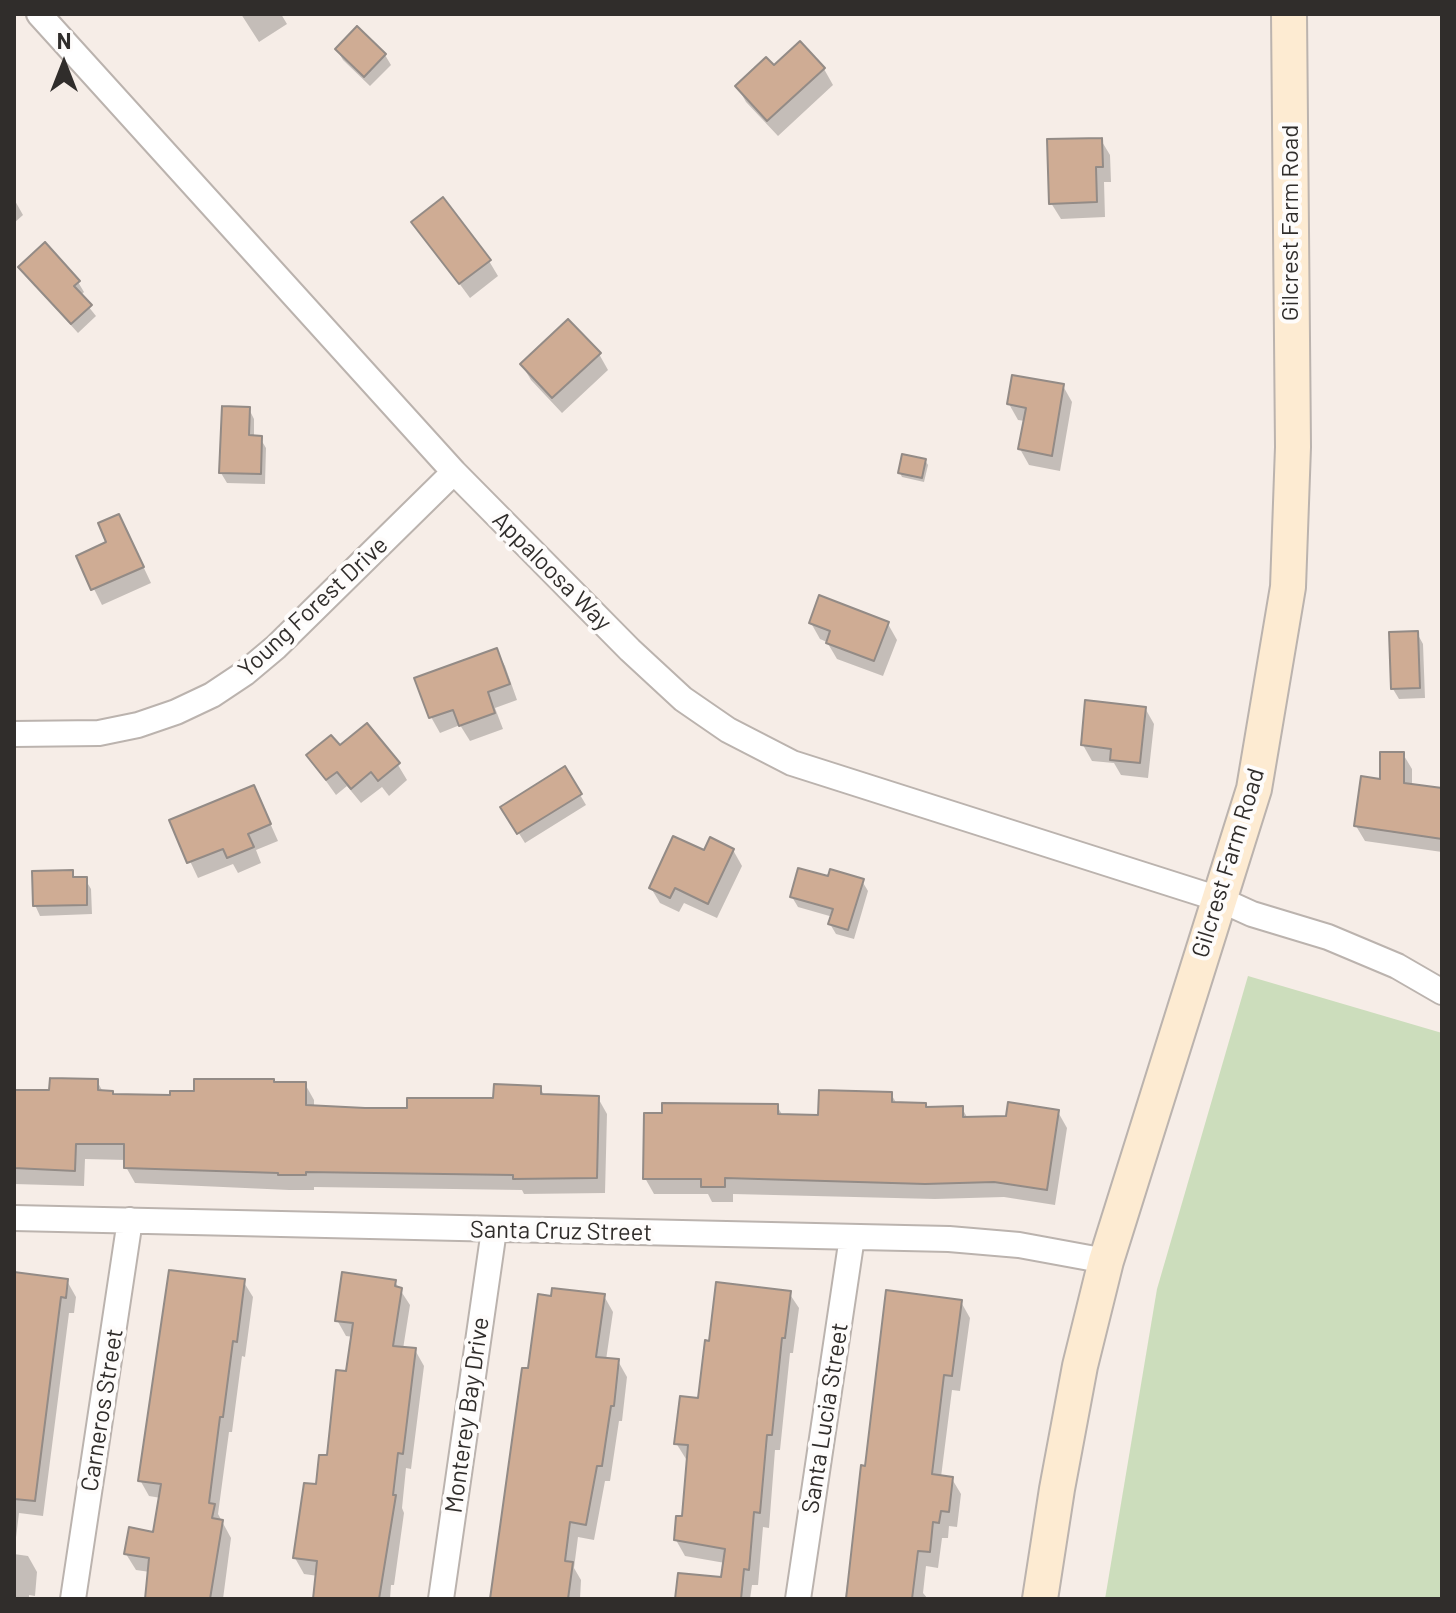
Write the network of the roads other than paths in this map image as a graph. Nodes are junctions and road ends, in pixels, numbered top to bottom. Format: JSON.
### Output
{"nodes":[{"id":1,"x":39,"y":14,"type":"edge"},
{"id":2,"x":1289,"y":14,"type":"edge"},
{"id":3,"x":454,"y":472,"type":"junction"},
{"id":4,"x":14,"y":734,"type":"edge"},
{"id":5,"x":1219,"y":899,"type":"junction"},
{"id":6,"x":1442,"y":992,"type":"edge"},
{"id":7,"x":14,"y":1218,"type":"edge"},
{"id":8,"x":130,"y":1220,"type":"junction"},
{"id":9,"x":494,"y":1230,"type":"junction"},
{"id":10,"x":852,"y":1237,"type":"junction"},
{"id":11,"x":1106,"y":1261,"type":"junction"},
{"id":12,"x":73,"y":1599,"type":"edge"},
{"id":13,"x":441,"y":1599,"type":"edge"},
{"id":14,"x":798,"y":1599,"type":"edge"},
{"id":15,"x":1040,"y":1599,"type":"edge"}],
"edges":[{"from":1,"to":3,"type":"street","name":"Appaloosa Way"},
{"from":2,"to":5,"type":"main road","name":"Gilcrest Farm Road"},
{"from":3,"to":4,"type":"street","name":"Young Forest Drive"},
{"from":3,"to":5,"type":"street","name":"Appaloosa Way"},
{"from":5,"to":6,"type":"street","name":"Appaloosa Way"},
{"from":5,"to":11,"type":"main road","name":"Gilcrest Farm Road"},
{"from":7,"to":8,"type":"street","name":"Santa Cruz Street"},
{"from":8,"to":9,"type":"street","name":"Santa Cruz Street"},
{"from":8,"to":12,"type":"street","name":"Carneros Street"},
{"from":9,"to":10,"type":"street","name":"Santa Cruz Street"},
{"from":9,"to":13,"type":"street","name":"Monterey Bay Drive"},
{"from":10,"to":11,"type":"street","name":"Santa Cruz Street"},
{"from":10,"to":14,"type":"street","name":"Santa Lucia Street"},
{"from":11,"to":15,"type":"main road","name":"Gilcrest Farm Road"}]}
